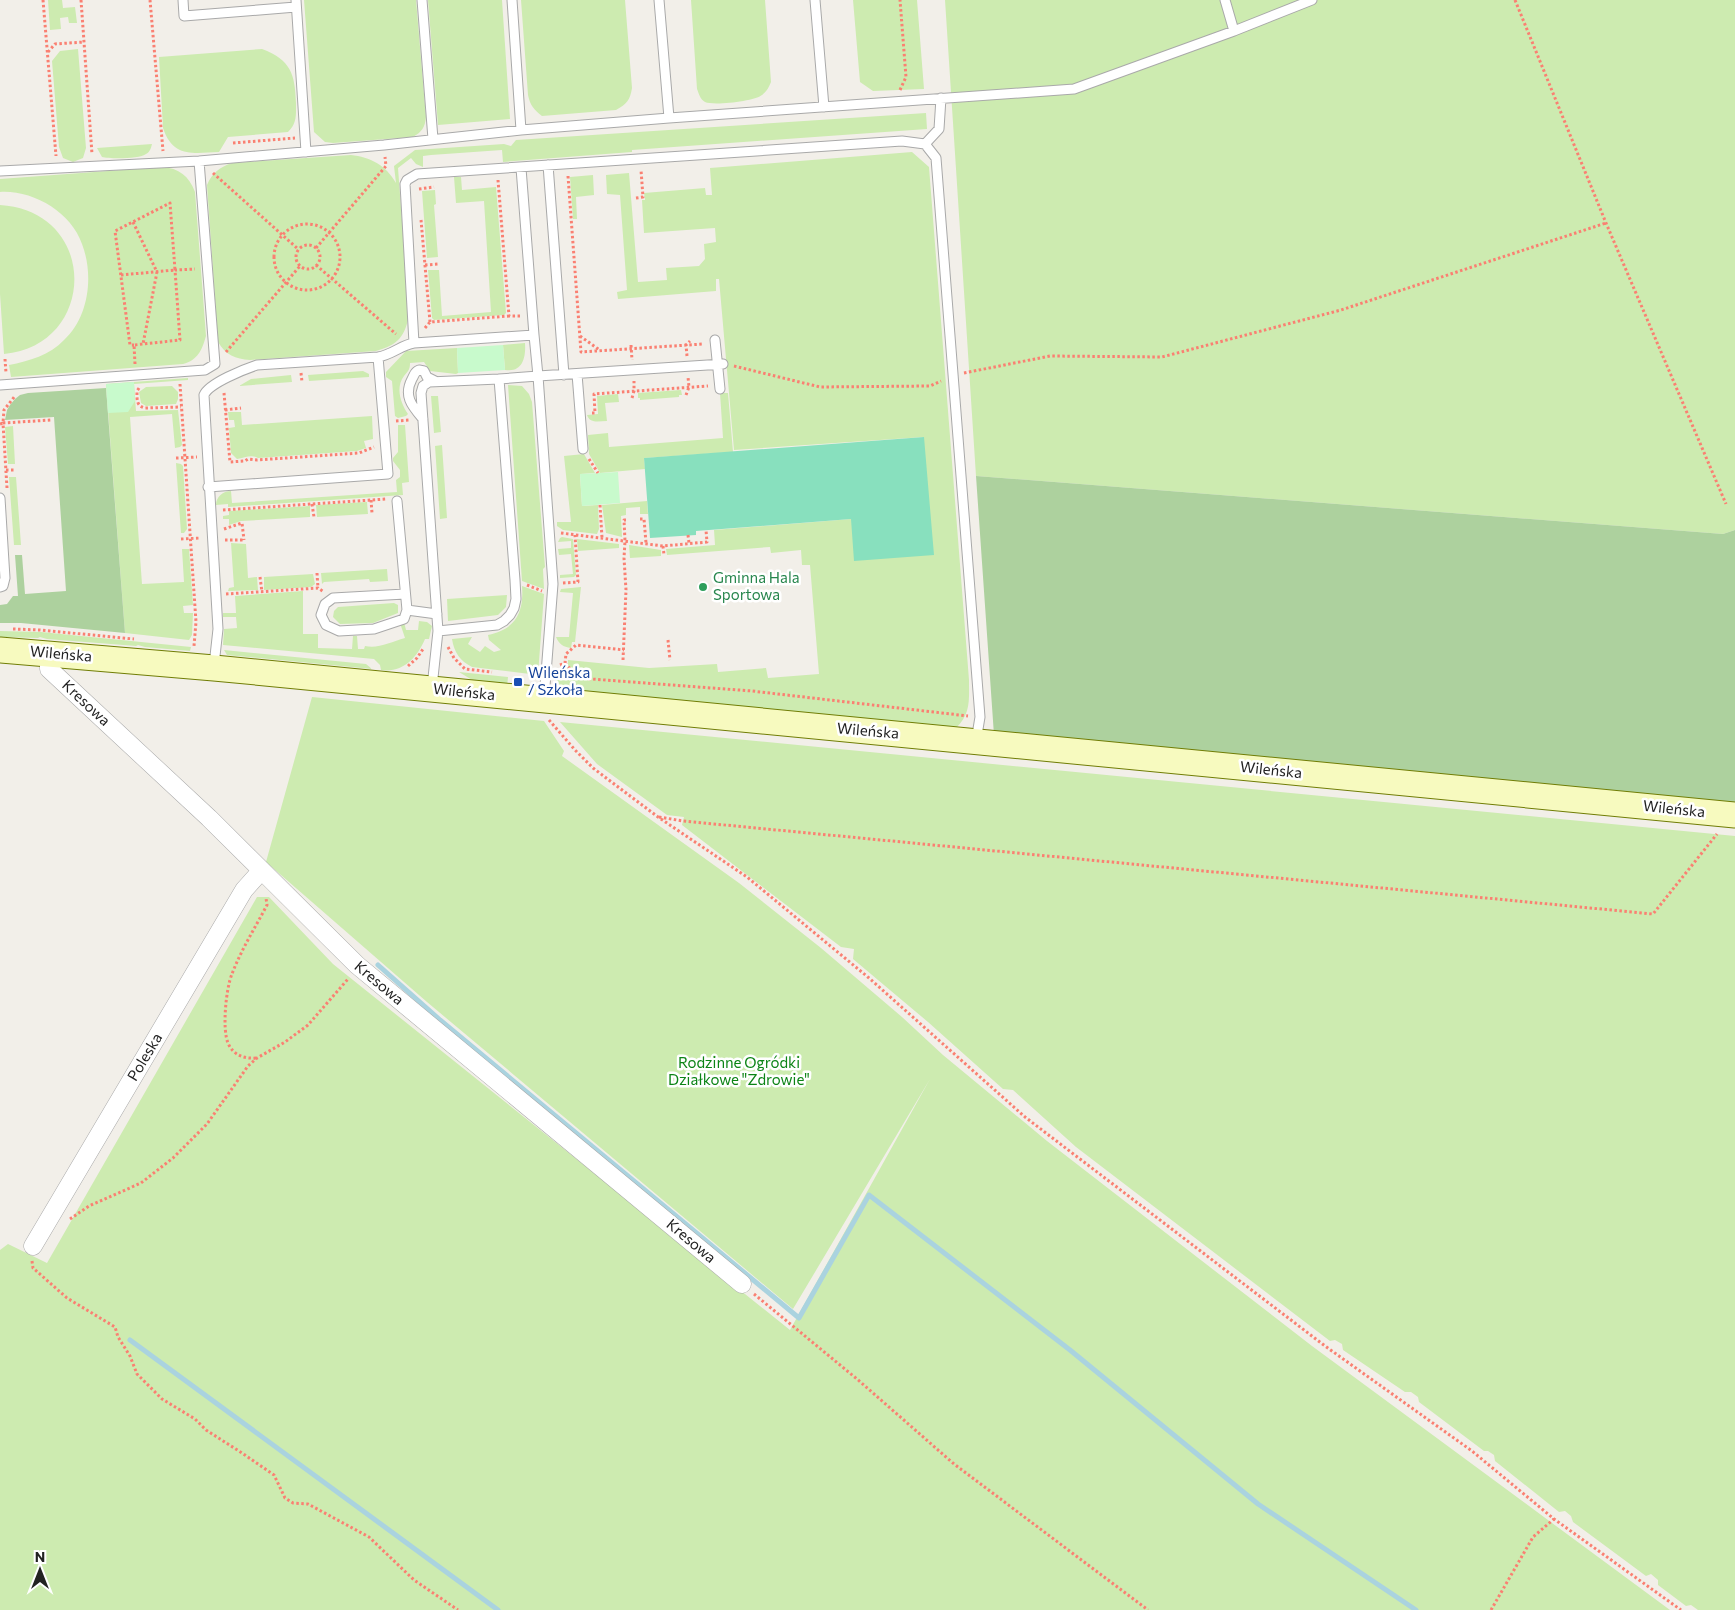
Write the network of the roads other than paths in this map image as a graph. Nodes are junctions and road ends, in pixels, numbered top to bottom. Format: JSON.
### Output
{"nodes":[{"id":1,"x":183,"y":0,"type":"edge"},
{"id":2,"x":422,"y":0,"type":"edge"},
{"id":3,"x":512,"y":0,"type":"edge"},
{"id":4,"x":659,"y":0,"type":"edge"},
{"id":5,"x":815,"y":0,"type":"edge"},
{"id":6,"x":1225,"y":0,"type":"edge"},
{"id":7,"x":1312,"y":0,"type":"edge"},
{"id":8,"x":296,"y":3,"type":"edge"},
{"id":9,"x":268,"y":4,"type":"edge"},
{"id":10,"x":1234,"y":31,"type":"junction"},
{"id":11,"x":941,"y":98,"type":"junction"},
{"id":12,"x":824,"y":107,"type":"junction"},
{"id":13,"x":669,"y":118,"type":"junction"},
{"id":14,"x":521,"y":130,"type":"junction"},
{"id":15,"x":433,"y":139,"type":"junction"},
{"id":16,"x":925,"y":144,"type":"junction"},
{"id":17,"x":306,"y":152,"type":"junction"},
{"id":18,"x":199,"y":161,"type":"junction"},
{"id":19,"x":548,"y":165,"type":"junction"},
{"id":20,"x":521,"y":168,"type":"junction"},
{"id":21,"x":0,"y":171,"type":"edge"},
{"id":22,"x":534,"y":335,"type":"junction"},
{"id":23,"x":715,"y":340,"type":"dead end"},
{"id":24,"x":414,"y":343,"type":"junction"},
{"id":25,"x":378,"y":357,"type":"junction"},
{"id":26,"x":717,"y":364,"type":"junction"},
{"id":27,"x":577,"y":374,"type":"junction"},
{"id":28,"x":564,"y":375,"type":"junction"},
{"id":29,"x":538,"y":376,"type":"junction"},
{"id":30,"x":500,"y":378,"type":"junction"},
{"id":31,"x":435,"y":381,"type":"junction"},
{"id":32,"x":0,"y":385,"type":"edge"},
{"id":33,"x":720,"y":388,"type":"dead end"},
{"id":34,"x":423,"y":419,"type":"junction"},
{"id":35,"x":583,"y":449,"type":"dead end"},
{"id":36,"x":208,"y":487,"type":"junction"},
{"id":37,"x":4,"y":497,"type":"edge"},
{"id":38,"x":397,"y":501,"type":"dead end"},
{"id":39,"x":2,"y":567,"type":"edge"},
{"id":40,"x":0,"y":587,"type":"edge"},
{"id":41,"x":405,"y":594,"type":"junction"},
{"id":42,"x":407,"y":610,"type":"junction"},
{"id":43,"x":437,"y":614,"type":"junction"},
{"id":44,"x":438,"y":631,"type":"junction"},
{"id":45,"x":0,"y":650,"type":"edge"},
{"id":46,"x":49,"y":653,"type":"junction"},
{"id":47,"x":214,"y":668,"type":"junction"},
{"id":48,"x":431,"y":689,"type":"junction"},
{"id":49,"x":544,"y":700,"type":"junction"},
{"id":50,"x":976,"y":741,"type":"junction"},
{"id":51,"x":1727,"y":814,"type":"edge"},
{"id":52,"x":261,"y":870,"type":"junction"},
{"id":53,"x":33,"y":1246,"type":"road end"},
{"id":54,"x":742,"y":1284,"type":"road end"}],
"edges":[{"from":1,"to":9,"type":"lane"},
{"from":2,"to":15,"type":"lane"},
{"from":3,"to":14,"type":"lane"},
{"from":4,"to":13,"type":"lane"},
{"from":5,"to":12,"type":"lane"},
{"from":6,"to":10,"type":"lane"},
{"from":7,"to":10,"type":"lane"},
{"from":8,"to":9,"type":"lane"},
{"from":8,"to":17,"type":"lane"},
{"from":10,"to":11,"type":"lane"},
{"from":11,"to":12,"type":"lane"},
{"from":11,"to":16,"type":"lane"},
{"from":12,"to":13,"type":"lane"},
{"from":13,"to":14,"type":"lane"},
{"from":14,"to":15,"type":"lane"},
{"from":15,"to":17,"type":"lane"},
{"from":16,"to":19,"type":"lane"},
{"from":16,"to":50,"type":"lane"},
{"from":17,"to":18,"type":"lane"},
{"from":18,"to":21,"type":"lane"},
{"from":18,"to":32,"type":"lane"},
{"from":19,"to":20,"type":"lane"},
{"from":19,"to":28,"type":"lane"},
{"from":20,"to":22,"type":"lane"},
{"from":20,"to":24,"type":"lane"},
{"from":22,"to":24,"type":"lane"},
{"from":22,"to":29,"type":"lane"},
{"from":23,"to":26,"type":"lane"},
{"from":24,"to":25,"type":"lane"},
{"from":25,"to":36,"type":"lane"},
{"from":25,"to":36,"type":"lane"},
{"from":26,"to":27,"type":"lane"},
{"from":26,"to":33,"type":"lane"},
{"from":27,"to":28,"type":"lane"},
{"from":27,"to":35,"type":"lane"},
{"from":28,"to":29,"type":"lane"},
{"from":29,"to":30,"type":"lane"},
{"from":29,"to":49,"type":"lane"},
{"from":30,"to":31,"type":"lane"},
{"from":30,"to":44,"type":"lane"},
{"from":31,"to":34,"type":"lane"},
{"from":31,"to":34,"type":"lane"},
{"from":34,"to":43,"type":"lane"},
{"from":36,"to":47,"type":"lane"},
{"from":37,"to":39,"type":"lane"},
{"from":38,"to":41,"type":"lane"},
{"from":39,"to":40,"type":"lane"},
{"from":41,"to":42,"type":"lane"},
{"from":41,"to":42,"type":"lane"},
{"from":42,"to":43,"type":"lane"},
{"from":43,"to":44,"type":"lane"},
{"from":44,"to":48,"type":"lane"},
{"from":45,"to":46,"type":"street","name":"Wileńska"},
{"from":46,"to":47,"type":"street","name":"Wileńska"},
{"from":46,"to":52,"type":"street","name":"Kresowa"},
{"from":47,"to":48,"type":"street","name":"Wileńska"},
{"from":48,"to":49,"type":"street","name":"Wileńska"},
{"from":49,"to":50,"type":"street","name":"Wileńska"},
{"from":50,"to":51,"type":"street","name":"Wileńska"},
{"from":52,"to":53,"type":"street","name":"Poleska"},
{"from":52,"to":54,"type":"street","name":"Kresowa"}]}
